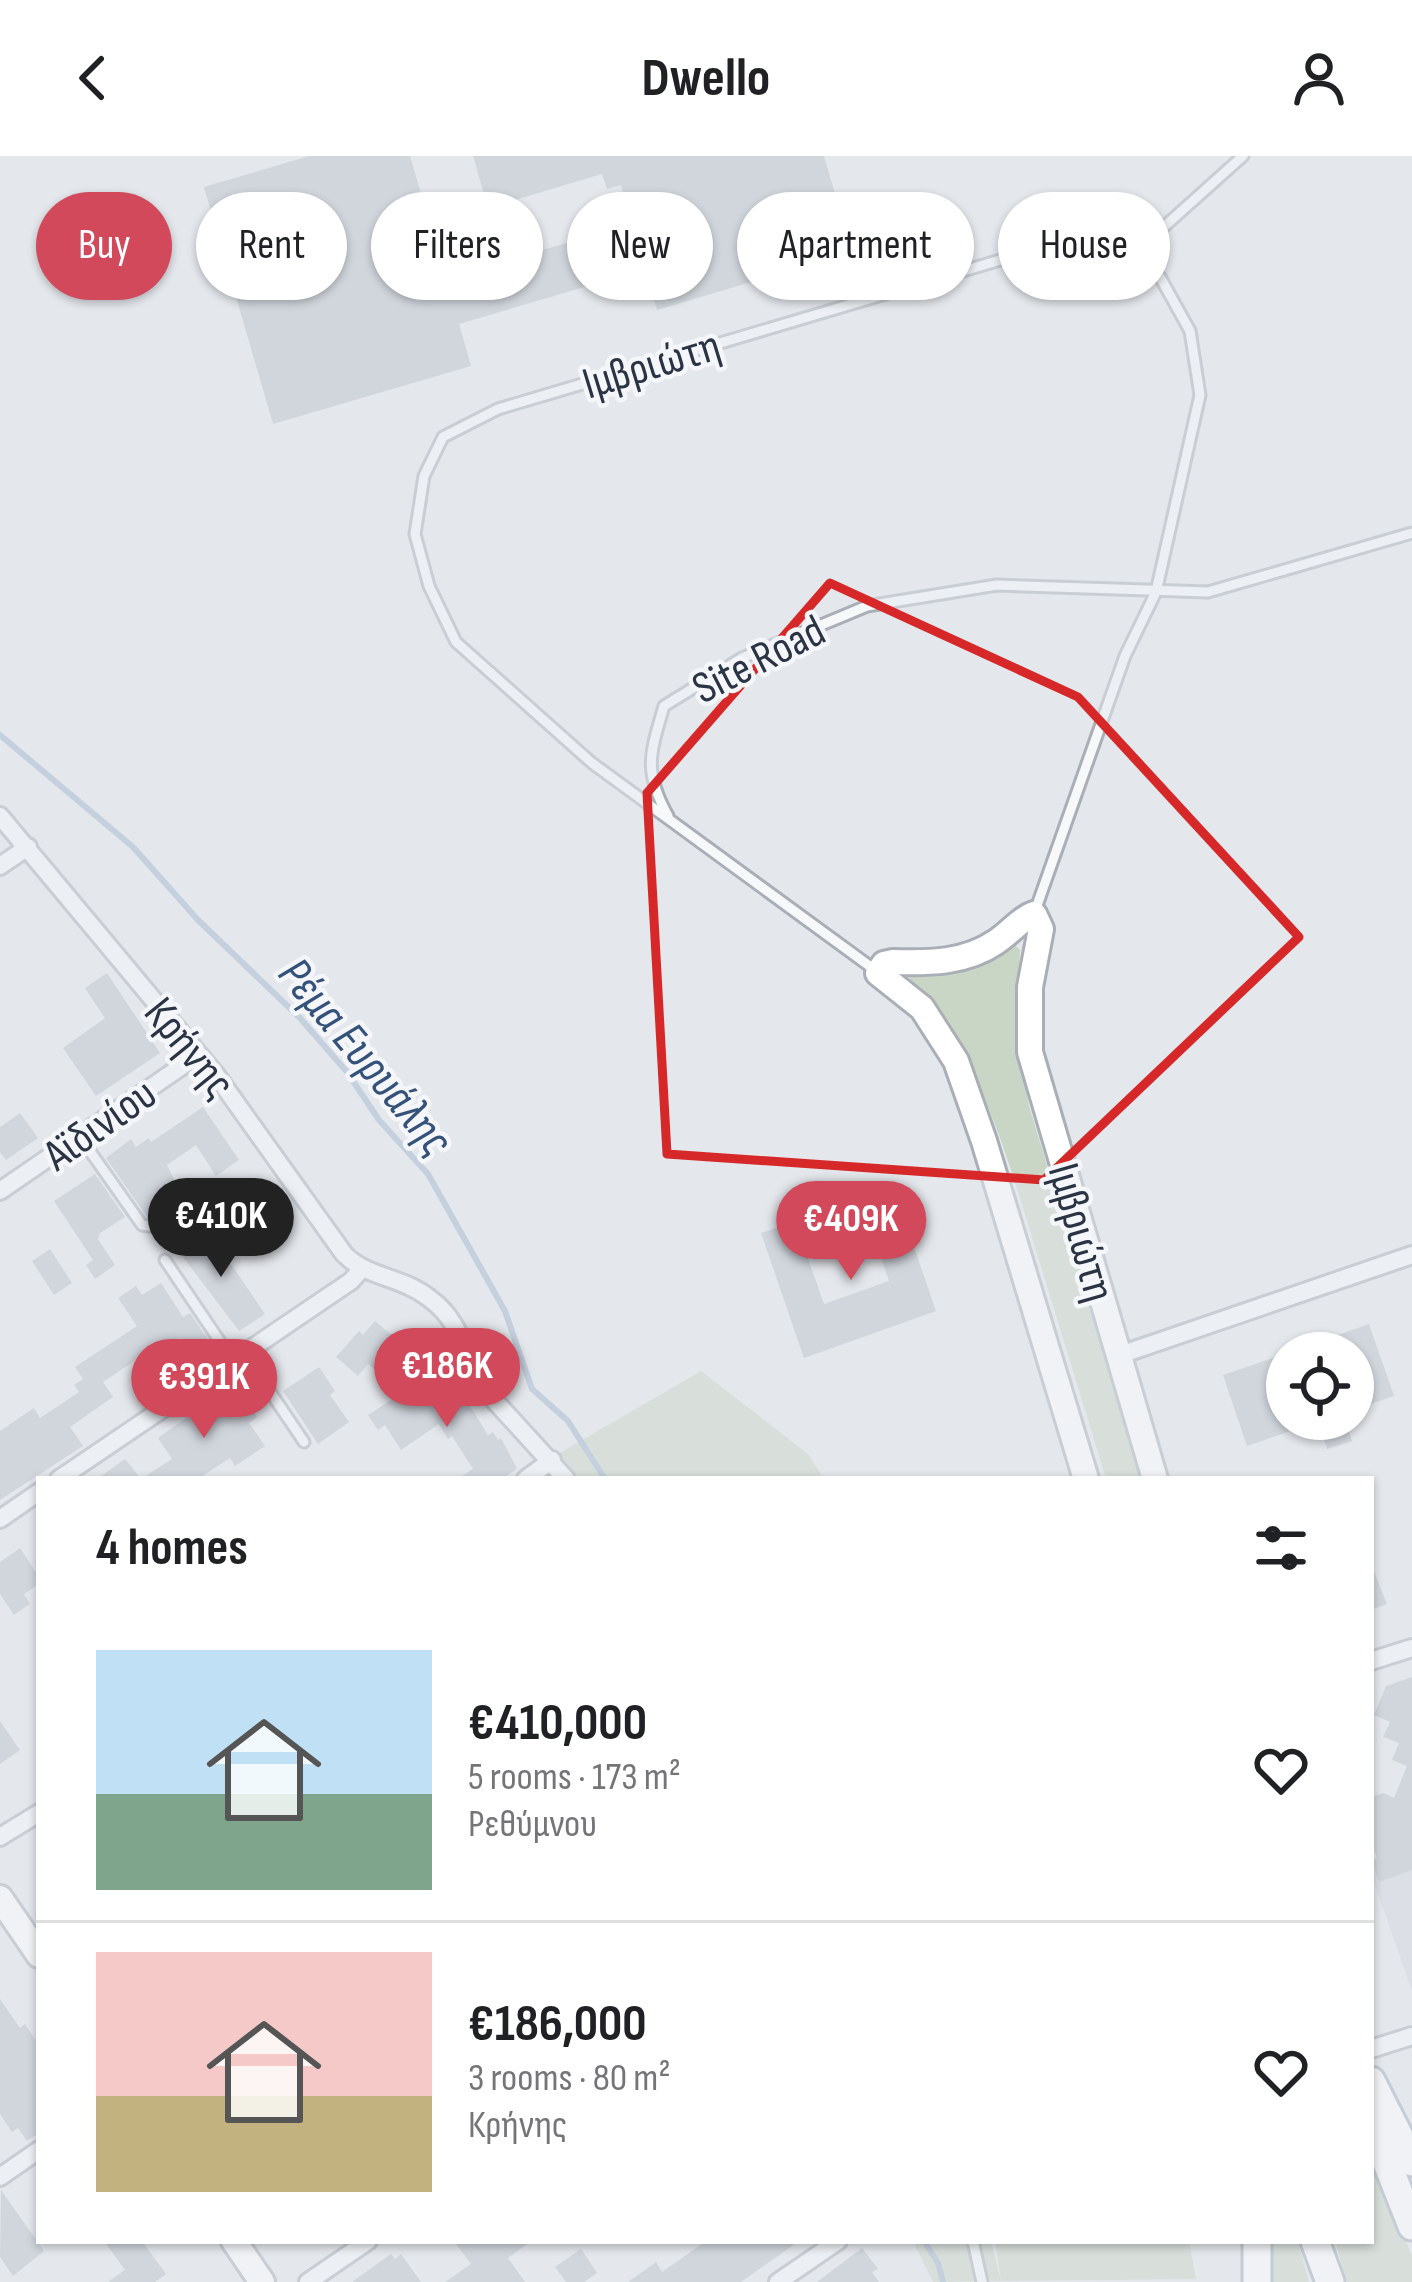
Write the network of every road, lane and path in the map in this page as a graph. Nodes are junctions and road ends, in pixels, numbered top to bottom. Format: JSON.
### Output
{"nodes":[{"id":1,"x":1243,"y":156,"type":"edge"},
{"id":2,"x":1170,"y":221,"type":"edge"},
{"id":3,"x":998,"y":261,"type":"edge"},
{"id":4,"x":1170,"y":295,"type":"edge"},
{"id":5,"x":1412,"y":533,"type":"edge"},
{"id":6,"x":1156,"y":592,"type":"junction"},
{"id":7,"x":0,"y":816,"type":"edge"},
{"id":8,"x":670,"y":821,"type":"junction"},
{"id":9,"x":28,"y":848,"type":"junction"},
{"id":10,"x":0,"y":866,"type":"edge"},
{"id":11,"x":1034,"y":914,"type":"junction"},
{"id":12,"x":878,"y":973,"type":"junction"},
{"id":13,"x":198,"y":1055,"type":"junction"},
{"id":14,"x":79,"y":1136,"type":"junction"},
{"id":15,"x":0,"y":1191,"type":"edge"},
{"id":16,"x":179,"y":1211,"type":"dead end"},
{"id":17,"x":1412,"y":1255,"type":"edge"},
{"id":18,"x":165,"y":1260,"type":"dead end"},
{"id":19,"x":360,"y":1271,"type":"junction"},
{"id":20,"x":1120,"y":1355,"type":"junction"},
{"id":21,"x":239,"y":1357,"type":"junction"},
{"id":22,"x":304,"y":1442,"type":"dead end"},
{"id":23,"x":552,"y":1460,"type":"junction"},
{"id":24,"x":62,"y":1476,"type":"edge"},
{"id":25,"x":530,"y":1476,"type":"edge"},
{"id":26,"x":564,"y":1476,"type":"edge"},
{"id":27,"x":1085,"y":1476,"type":"edge"},
{"id":28,"x":1154,"y":1476,"type":"edge"},
{"id":29,"x":36,"y":1494,"type":"edge"},
{"id":30,"x":0,"y":1519,"type":"edge"},
{"id":31,"x":1412,"y":1648,"type":"edge"},
{"id":32,"x":1374,"y":1660,"type":"edge"},
{"id":33,"x":36,"y":1815,"type":"edge"},
{"id":34,"x":0,"y":1837,"type":"edge"},
{"id":35,"x":0,"y":1898,"type":"edge"},
{"id":36,"x":36,"y":1951,"type":"edge"},
{"id":37,"x":1412,"y":2036,"type":"edge"},
{"id":38,"x":1374,"y":2048,"type":"edge"},
{"id":39,"x":1374,"y":2087,"type":"edge"},
{"id":40,"x":1374,"y":2130,"type":"edge"},
{"id":41,"x":36,"y":2152,"type":"edge"},
{"id":42,"x":1412,"y":2162,"type":"edge"},
{"id":43,"x":0,"y":2177,"type":"edge"},
{"id":44,"x":1412,"y":2226,"type":"edge"},
{"id":45,"x":236,"y":2244,"type":"edge"},
{"id":46,"x":834,"y":2244,"type":"edge"},
{"id":47,"x":974,"y":2244,"type":"edge"},
{"id":48,"x":1257,"y":2244,"type":"edge"},
{"id":49,"x":1316,"y":2244,"type":"edge"},
{"id":50,"x":340,"y":2249,"type":"edge"},
{"id":51,"x":262,"y":2282,"type":"edge"},
{"id":52,"x":308,"y":2282,"type":"edge"},
{"id":53,"x":778,"y":2282,"type":"edge"},
{"id":54,"x":982,"y":2282,"type":"edge"},
{"id":55,"x":1257,"y":2282,"type":"edge"},
{"id":56,"x":1330,"y":2282,"type":"edge"}],
"edges":[{"from":1,"to":2,"type":"lane"},
{"from":3,"to":8,"type":"lane","name":"Ιμβριώτη"},
{"from":4,"to":6,"type":"lane","name":"Ιμβριώτη"},
{"from":5,"to":6,"type":"lane","name":"Site Road"},
{"from":6,"to":8,"type":"lane","name":"Site Road"},
{"from":6,"to":11,"type":"lane"},
{"from":7,"to":9,"type":"street","name":"Κρήνης"},
{"from":8,"to":12,"type":"lane"},
{"from":9,"to":10,"type":"street"},
{"from":9,"to":13,"type":"street","name":"Κρήνης"},
{"from":11,"to":12,"type":"street"},
{"from":11,"to":20,"type":"street","name":"Ιμβριώτη"},
{"from":12,"to":27,"type":"street","name":"Ιμβριώτη"},
{"from":13,"to":14,"type":"street","name":"Αϊδινίου"},
{"from":13,"to":19,"type":"street","name":"Κρήνης"},
{"from":14,"to":15,"type":"street","name":"Αϊδινίου"},
{"from":14,"to":16,"type":"lane"},
{"from":17,"to":20,"type":"street"},
{"from":18,"to":21,"type":"lane"},
{"from":19,"to":21,"type":"street"},
{"from":19,"to":23,"type":"street"},
{"from":20,"to":28,"type":"street","name":"Ιμβριώτη"},
{"from":21,"to":22,"type":"lane"},
{"from":21,"to":24,"type":"street"},
{"from":23,"to":25,"type":"street"},
{"from":23,"to":26,"type":"street"},
{"from":29,"to":30,"type":"street"},
{"from":31,"to":32,"type":"street"},
{"from":33,"to":34,"type":"street"},
{"from":35,"to":36,"type":"street"},
{"from":37,"to":38,"type":"street"},
{"from":39,"to":42,"type":"main road"},
{"from":40,"to":44,"type":"main road"},
{"from":41,"to":43,"type":"street"},
{"from":45,"to":51,"type":"street"},
{"from":46,"to":53,"type":"street"},
{"from":47,"to":54,"type":"lane"},
{"from":48,"to":55,"type":"main road"},
{"from":49,"to":56,"type":"main road"},
{"from":50,"to":52,"type":"street"}]}
